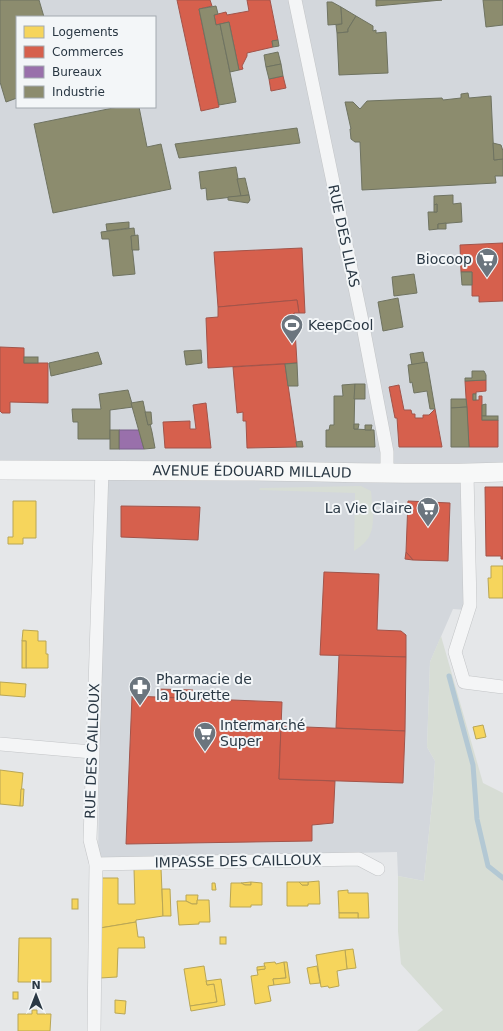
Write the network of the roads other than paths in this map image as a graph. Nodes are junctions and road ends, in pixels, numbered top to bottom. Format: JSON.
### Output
{"nodes":[{"id":1,"x":295,"y":0,"type":"edge"},
{"id":2,"x":0,"y":470,"type":"edge"},
{"id":3,"x":102,"y":470,"type":"junction"},
{"id":4,"x":503,"y":472,"type":"edge"},
{"id":5,"x":387,"y":474,"type":"junction"},
{"id":6,"x":466,"y":474,"type":"junction"},
{"id":7,"x":503,"y":687,"type":"edge"},
{"id":8,"x":0,"y":744,"type":"edge"},
{"id":9,"x":92,"y":752,"type":"junction"},
{"id":10,"x":96,"y":864,"type":"junction"},
{"id":11,"x":378,"y":869,"type":"dead end"},
{"id":12,"x":94,"y":1031,"type":"edge"}],
"edges":[{"from":1,"to":5,"type":"street","name":"RUE DES LILAS"},
{"from":2,"to":3,"type":"main road","name":"AVENUE ÉDOUARD MILLAUD"},
{"from":3,"to":5,"type":"main road","name":"AVENUE ÉDOUARD MILLAUD"},
{"from":3,"to":9,"type":"street","name":"RUE DES CAILLOUX"},
{"from":4,"to":6,"type":"main road","name":"AVENUE ÉDOUARD MILLAUD"},
{"from":5,"to":6,"type":"main road","name":"AVENUE ÉDOUARD MILLAUD"},
{"from":6,"to":7,"type":"street"},
{"from":8,"to":9,"type":"street"},
{"from":9,"to":10,"type":"street","name":"RUE DES CAILLOUX"},
{"from":10,"to":11,"type":"street","name":"IMPASSE DES CAILLOUX"},
{"from":10,"to":12,"type":"street","name":"RUE DES CAILLOUX"}]}
